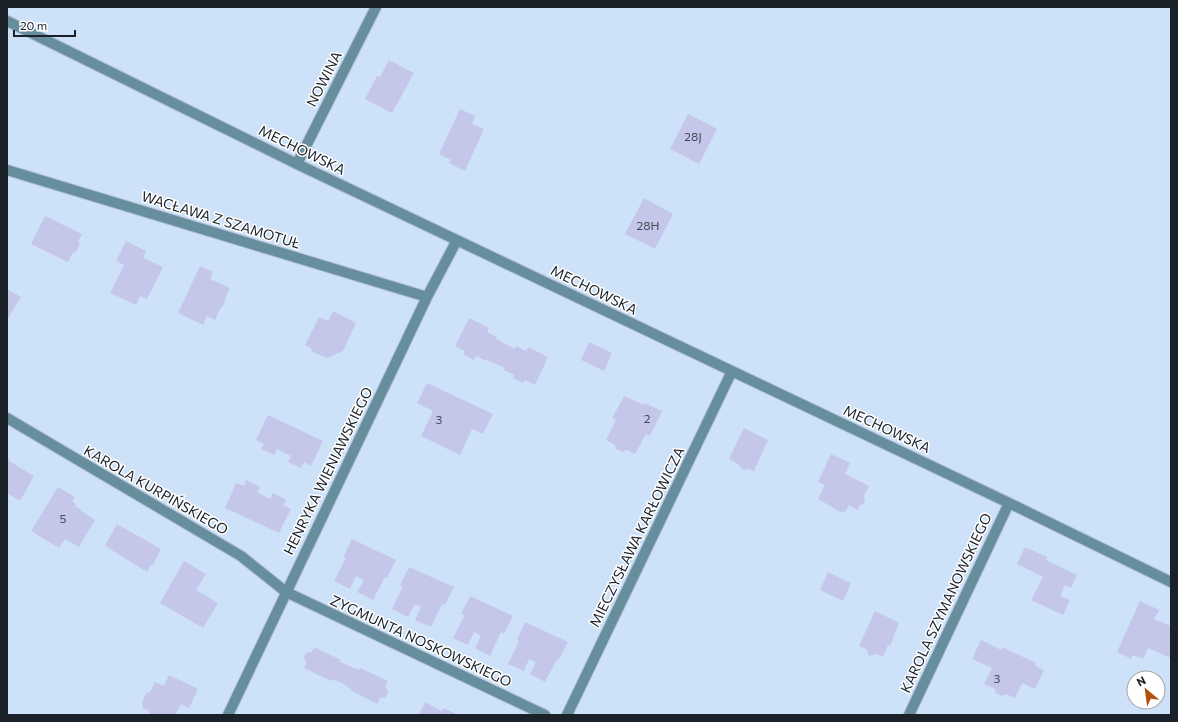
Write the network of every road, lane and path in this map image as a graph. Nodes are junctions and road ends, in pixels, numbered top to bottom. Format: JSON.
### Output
{"nodes":[{"id":1,"x":376,"y":7,"type":"edge"},
{"id":2,"x":7,"y":21,"type":"edge"},
{"id":3,"x":297,"y":164,"type":"junction"},
{"id":4,"x":7,"y":170,"type":"edge"},
{"id":5,"x":457,"y":240,"type":"junction"},
{"id":6,"x":427,"y":298,"type":"junction"},
{"id":7,"x":732,"y":371,"type":"junction"},
{"id":8,"x":7,"y":418,"type":"edge"},
{"id":9,"x":1009,"y":503,"type":"junction"},
{"id":10,"x":1171,"y":582,"type":"edge"},
{"id":11,"x":286,"y":592,"type":"junction"},
{"id":12,"x":228,"y":715,"type":"edge"},
{"id":13,"x":545,"y":715,"type":"edge"},
{"id":14,"x":567,"y":715,"type":"edge"},
{"id":15,"x":908,"y":715,"type":"edge"}],
"edges":[{"from":1,"to":3,"type":"street","name":"NOWINA"},
{"from":2,"to":3,"type":"street","name":"MECHOWSKA"},
{"from":3,"to":5,"type":"street","name":"MECHOWSKA"},
{"from":4,"to":6,"type":"street","name":"WACŁAWA Z SZAMOTUŁ"},
{"from":5,"to":6,"type":"street","name":"HENRYKA WIENIAWSKIEGO"},
{"from":5,"to":7,"type":"street","name":"MECHOWSKA"},
{"from":6,"to":11,"type":"street","name":"HENRYKA WIENIAWSKIEGO"},
{"from":7,"to":9,"type":"street","name":"MECHOWSKA"},
{"from":7,"to":14,"type":"street","name":"MIECZYSŁAWA KARŁOWICZA"},
{"from":8,"to":11,"type":"street","name":"KAROLA KURPIŃSKIEGO"},
{"from":9,"to":10,"type":"street","name":"MECHOWSKA"},
{"from":9,"to":15,"type":"street","name":"KAROLA SZYMANOWSKIEGO"},
{"from":11,"to":12,"type":"street","name":"HENRYKA WIENIAWSKIEGO"},
{"from":11,"to":13,"type":"street","name":"ZYGMUNTA NOSKOWSKIEGO"}]}
